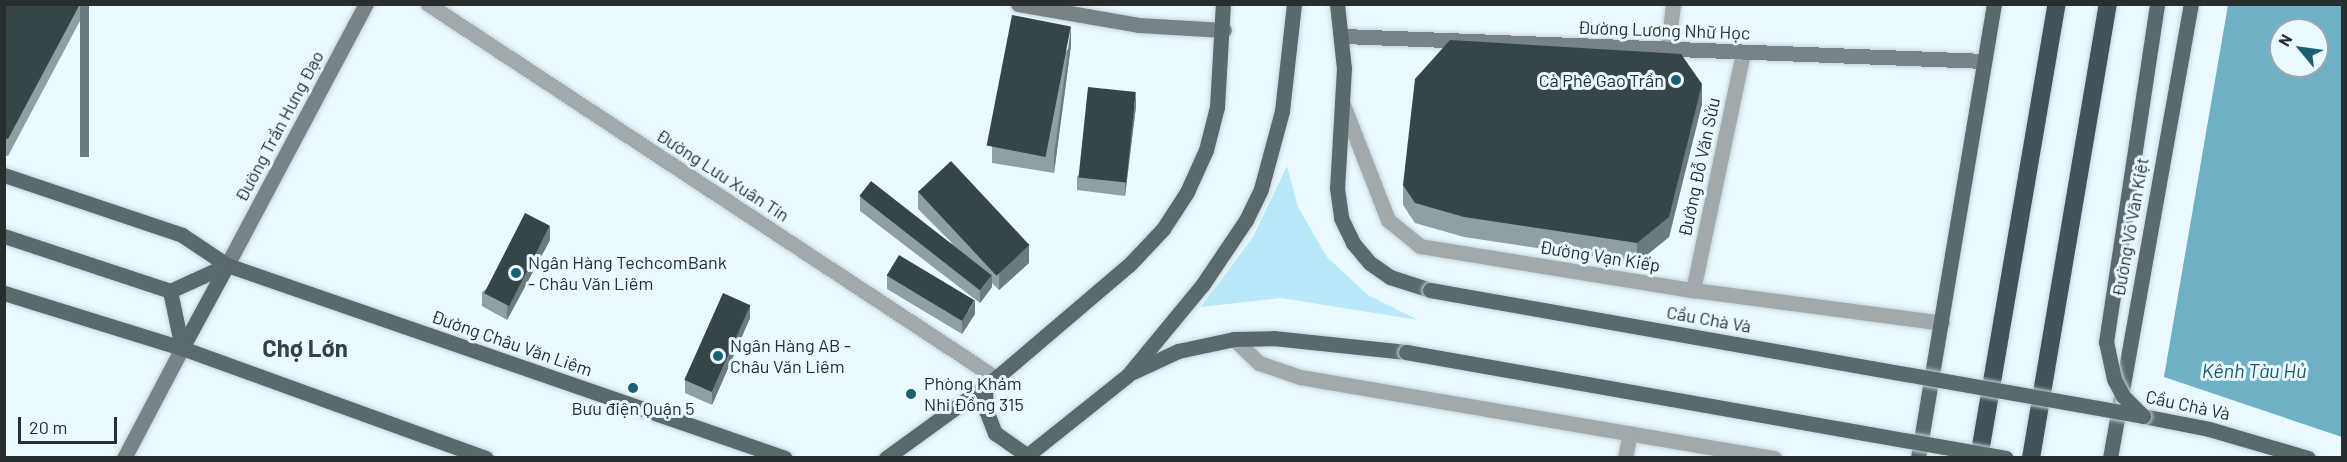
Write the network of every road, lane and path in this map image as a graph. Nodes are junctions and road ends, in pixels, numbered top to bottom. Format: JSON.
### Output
{"nodes":[{"id":1,"x":366,"y":4,"type":"edge"},
{"id":2,"x":428,"y":4,"type":"edge"},
{"id":3,"x":1018,"y":4,"type":"edge"},
{"id":4,"x":1223,"y":4,"type":"edge"},
{"id":5,"x":1294,"y":4,"type":"edge"},
{"id":6,"x":1336,"y":4,"type":"edge"},
{"id":7,"x":1673,"y":4,"type":"edge"},
{"id":8,"x":1994,"y":4,"type":"edge"},
{"id":9,"x":2058,"y":4,"type":"edge"},
{"id":10,"x":2108,"y":4,"type":"edge"},
{"id":11,"x":2157,"y":4,"type":"edge"},
{"id":12,"x":2191,"y":4,"type":"edge"},
{"id":13,"x":1224,"y":30,"type":"junction"},
{"id":14,"x":1343,"y":36,"type":"junction"},
{"id":15,"x":1668,"y":49,"type":"junction"},
{"id":16,"x":1743,"y":52,"type":"junction"},
{"id":17,"x":1984,"y":62,"type":"junction"},
{"id":18,"x":1342,"y":102,"type":"junction"},
{"id":19,"x":4,"y":175,"type":"edge"},
{"id":20,"x":4,"y":236,"type":"edge"},
{"id":21,"x":227,"y":265,"type":"junction"},
{"id":22,"x":1693,"y":290,"type":"junction"},
{"id":23,"x":170,"y":291,"type":"junction"},
{"id":24,"x":4,"y":293,"type":"edge"},
{"id":25,"x":1942,"y":322,"type":"junction"},
{"id":26,"x":1234,"y":339,"type":"junction"},
{"id":27,"x":182,"y":348,"type":"junction"},
{"id":28,"x":1128,"y":375,"type":"junction"},
{"id":29,"x":991,"y":382,"type":"junction"},
{"id":30,"x":2143,"y":416,"type":"junction"},
{"id":31,"x":1630,"y":433,"type":"junction"},
{"id":32,"x":1025,"y":457,"type":"edge"},
{"id":33,"x":124,"y":458,"type":"edge"},
{"id":34,"x":486,"y":458,"type":"edge"},
{"id":35,"x":785,"y":458,"type":"edge"},
{"id":36,"x":886,"y":458,"type":"edge"},
{"id":37,"x":1625,"y":458,"type":"edge"},
{"id":38,"x":1773,"y":458,"type":"edge"},
{"id":39,"x":1918,"y":458,"type":"edge"},
{"id":40,"x":1979,"y":458,"type":"edge"},
{"id":41,"x":2006,"y":458,"type":"edge"},
{"id":42,"x":2031,"y":458,"type":"edge"},
{"id":43,"x":2110,"y":458,"type":"edge"},
{"id":44,"x":2308,"y":458,"type":"edge"}],
"edges":[{"from":1,"to":21,"type":"street","name":"Đường Trần Hưng Đạo"},
{"from":2,"to":29,"type":"street","name":"Đường Lưu Xuân Tín"},
{"from":3,"to":13,"type":"street"},
{"from":4,"to":13,"type":"main road"},
{"from":5,"to":28,"type":"main road"},
{"from":6,"to":14,"type":"main road","name":"Cầu Chà Và"},
{"from":7,"to":15,"type":"street"},
{"from":8,"to":17,"type":"main road"},
{"from":9,"to":40,"type":"highway"},
{"from":10,"to":42,"type":"highway"},
{"from":11,"to":30,"type":"main road","bridge":true},
{"from":12,"to":43,"type":"main road","name":"Đường Võ Văn Kiệt"},
{"from":13,"to":29,"type":"main road"},
{"from":14,"to":15,"type":"street","name":"Đường Lương Nhữ Học"},
{"from":14,"to":18,"type":"main road","name":"Cầu Chà Và"},
{"from":15,"to":16,"type":"street","name":"Đường Lương Nhữ Học"},
{"from":16,"to":17,"type":"street","name":"Đường Lương Nhữ Học"},
{"from":16,"to":22,"type":"street","name":"Đường Đỗ Văn Sửu"},
{"from":17,"to":25,"type":"main road"},
{"from":18,"to":22,"type":"street","name":"Đường Vạn Kiếp"},
{"from":18,"to":30,"type":"main road","name":"Cầu Chà Và","bridge":true},
{"from":19,"to":21,"type":"main road","name":"Đường Châu Văn Liêm"},
{"from":20,"to":23,"type":"main road"},
{"from":21,"to":23,"type":"main road"},
{"from":21,"to":27,"type":"main road"},
{"from":21,"to":35,"type":"main road","name":"Đường Châu Văn Liêm"},
{"from":22,"to":25,"type":"street","name":"Đường Vạn Kiếp"},
{"from":23,"to":27,"type":"main road"},
{"from":24,"to":27,"type":"main road"},
{"from":25,"to":39,"type":"main road"},
{"from":26,"to":28,"type":"main road"},
{"from":26,"to":31,"type":"street"},
{"from":26,"to":41,"type":"main road","bridge":true},
{"from":27,"to":33,"type":"street"},
{"from":27,"to":34,"type":"main road"},
{"from":28,"to":32,"type":"main road"},
{"from":29,"to":32,"type":"main road"},
{"from":29,"to":36,"type":"main road"},
{"from":30,"to":44,"type":"main road","name":"Cầu Chà Và"},
{"from":31,"to":37,"type":"street"},
{"from":31,"to":38,"type":"street"}]}
